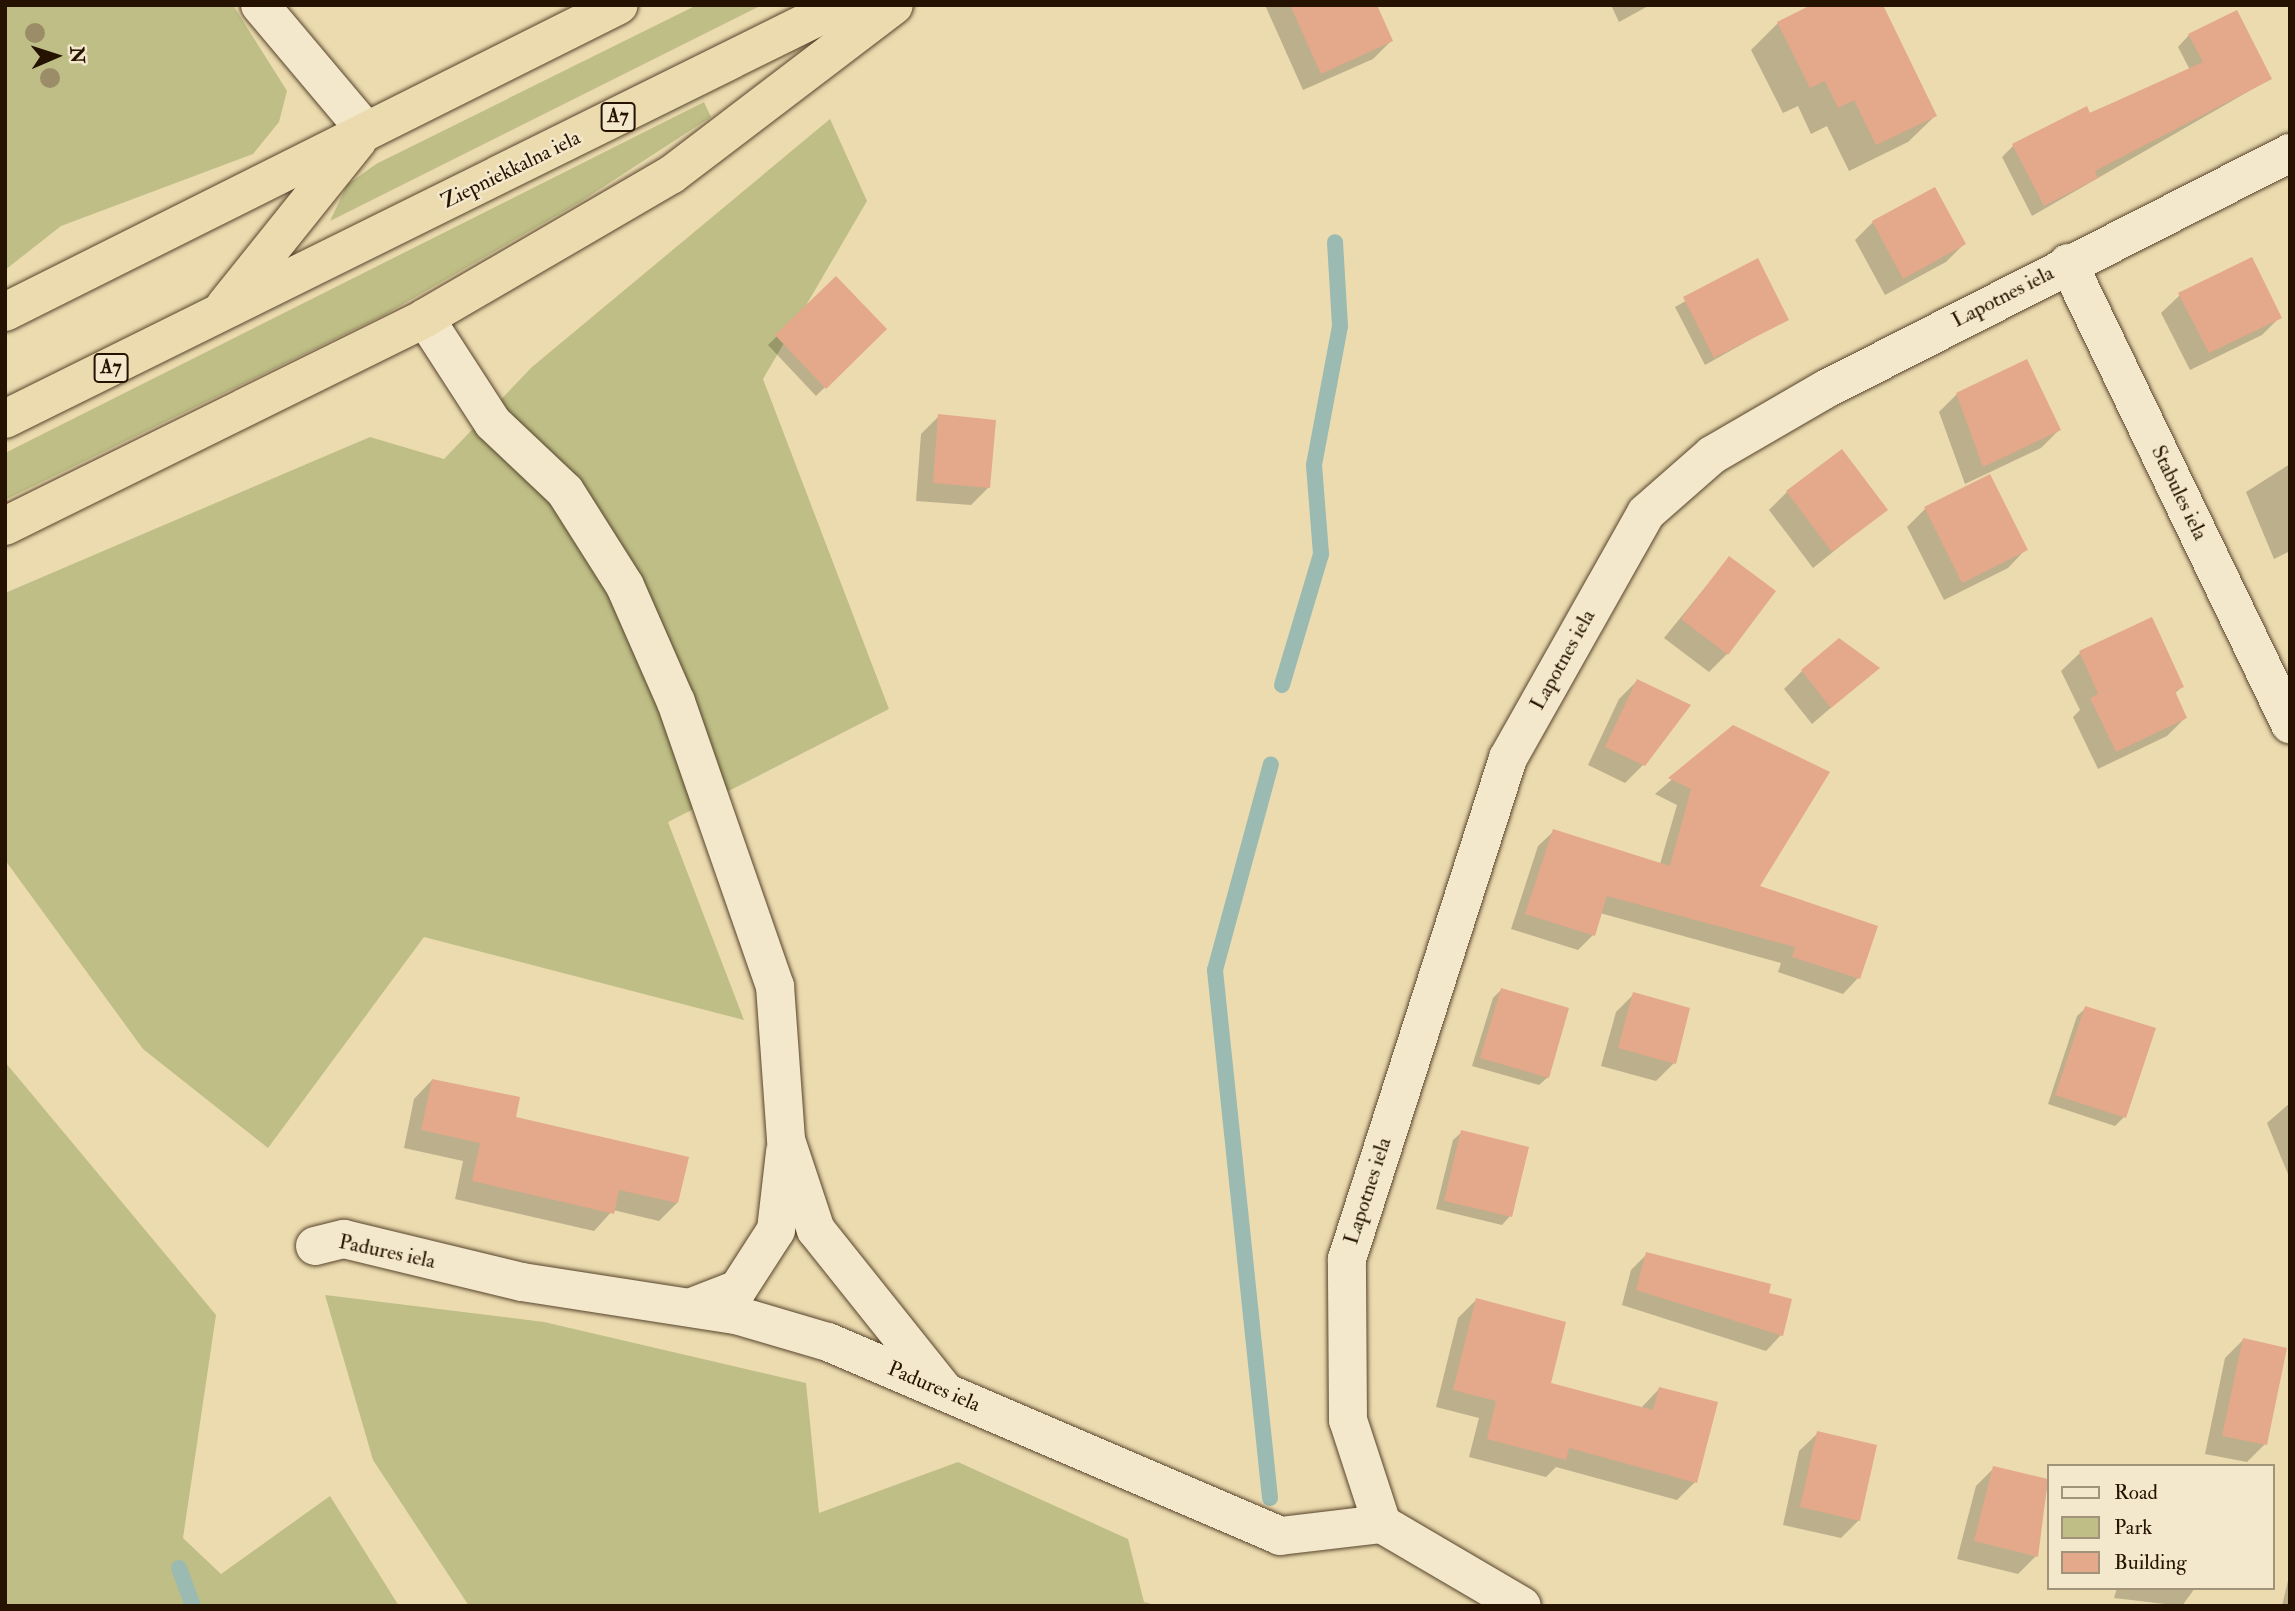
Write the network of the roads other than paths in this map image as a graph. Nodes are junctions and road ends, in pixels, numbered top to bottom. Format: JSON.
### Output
{"nodes":[{"id":1,"x":260,"y":5,"type":"edge"},
{"id":2,"x":619,"y":5,"type":"edge"},
{"id":3,"x":842,"y":5,"type":"edge"},
{"id":4,"x":894,"y":5,"type":"edge"},
{"id":5,"x":366,"y":131,"type":"junction"},
{"id":6,"x":2290,"y":153,"type":"edge"},
{"id":7,"x":2068,"y":263,"type":"junction"},
{"id":8,"x":5,"y":312,"type":"edge"},
{"id":9,"x":217,"y":316,"type":"junction"},
{"id":10,"x":425,"y":318,"type":"junction"},
{"id":11,"x":5,"y":419,"type":"edge"},
{"id":12,"x":5,"y":526,"type":"edge"},
{"id":13,"x":2290,"y":724,"type":"edge"},
{"id":14,"x":786,"y":1140,"type":"junction"},
{"id":15,"x":315,"y":1246,"type":"dead end"},
{"id":16,"x":686,"y":1309,"type":"junction"},
{"id":17,"x":944,"y":1391,"type":"junction"},
{"id":18,"x":1382,"y":1524,"type":"junction"},
{"id":19,"x":1522,"y":1606,"type":"edge"}],
"edges":[{"from":1,"to":5,"type":"street"},
{"from":2,"to":5,"type":"highway","name":"Ziepniekkalna iela","number":"A7"},
{"from":3,"to":9,"type":"highway","name":"Ziepniekkalna iela","number":"A7"},
{"from":4,"to":10,"type":"highway"},
{"from":5,"to":8,"type":"highway","name":"Ziepniekkalna iela","number":"A7"},
{"from":5,"to":9,"type":"highway","name":"Ziepniekkalna iela","number":"A7"},
{"from":6,"to":7,"type":"street","name":"Lapotnes iela"},
{"from":7,"to":13,"type":"street","name":"Stabules iela"},
{"from":7,"to":18,"type":"street","name":"Lapotnes iela"},
{"from":9,"to":11,"type":"highway","name":"Ziepniekkalna iela","number":"A7"},
{"from":10,"to":12,"type":"highway"},
{"from":10,"to":14,"type":"street"},
{"from":14,"to":16,"type":"street"},
{"from":14,"to":17,"type":"street"},
{"from":15,"to":16,"type":"street","name":"Padures iela"},
{"from":16,"to":17,"type":"street","name":"Padures iela"},
{"from":17,"to":18,"type":"street","name":"Padures iela"},
{"from":18,"to":19,"type":"street"}]}
